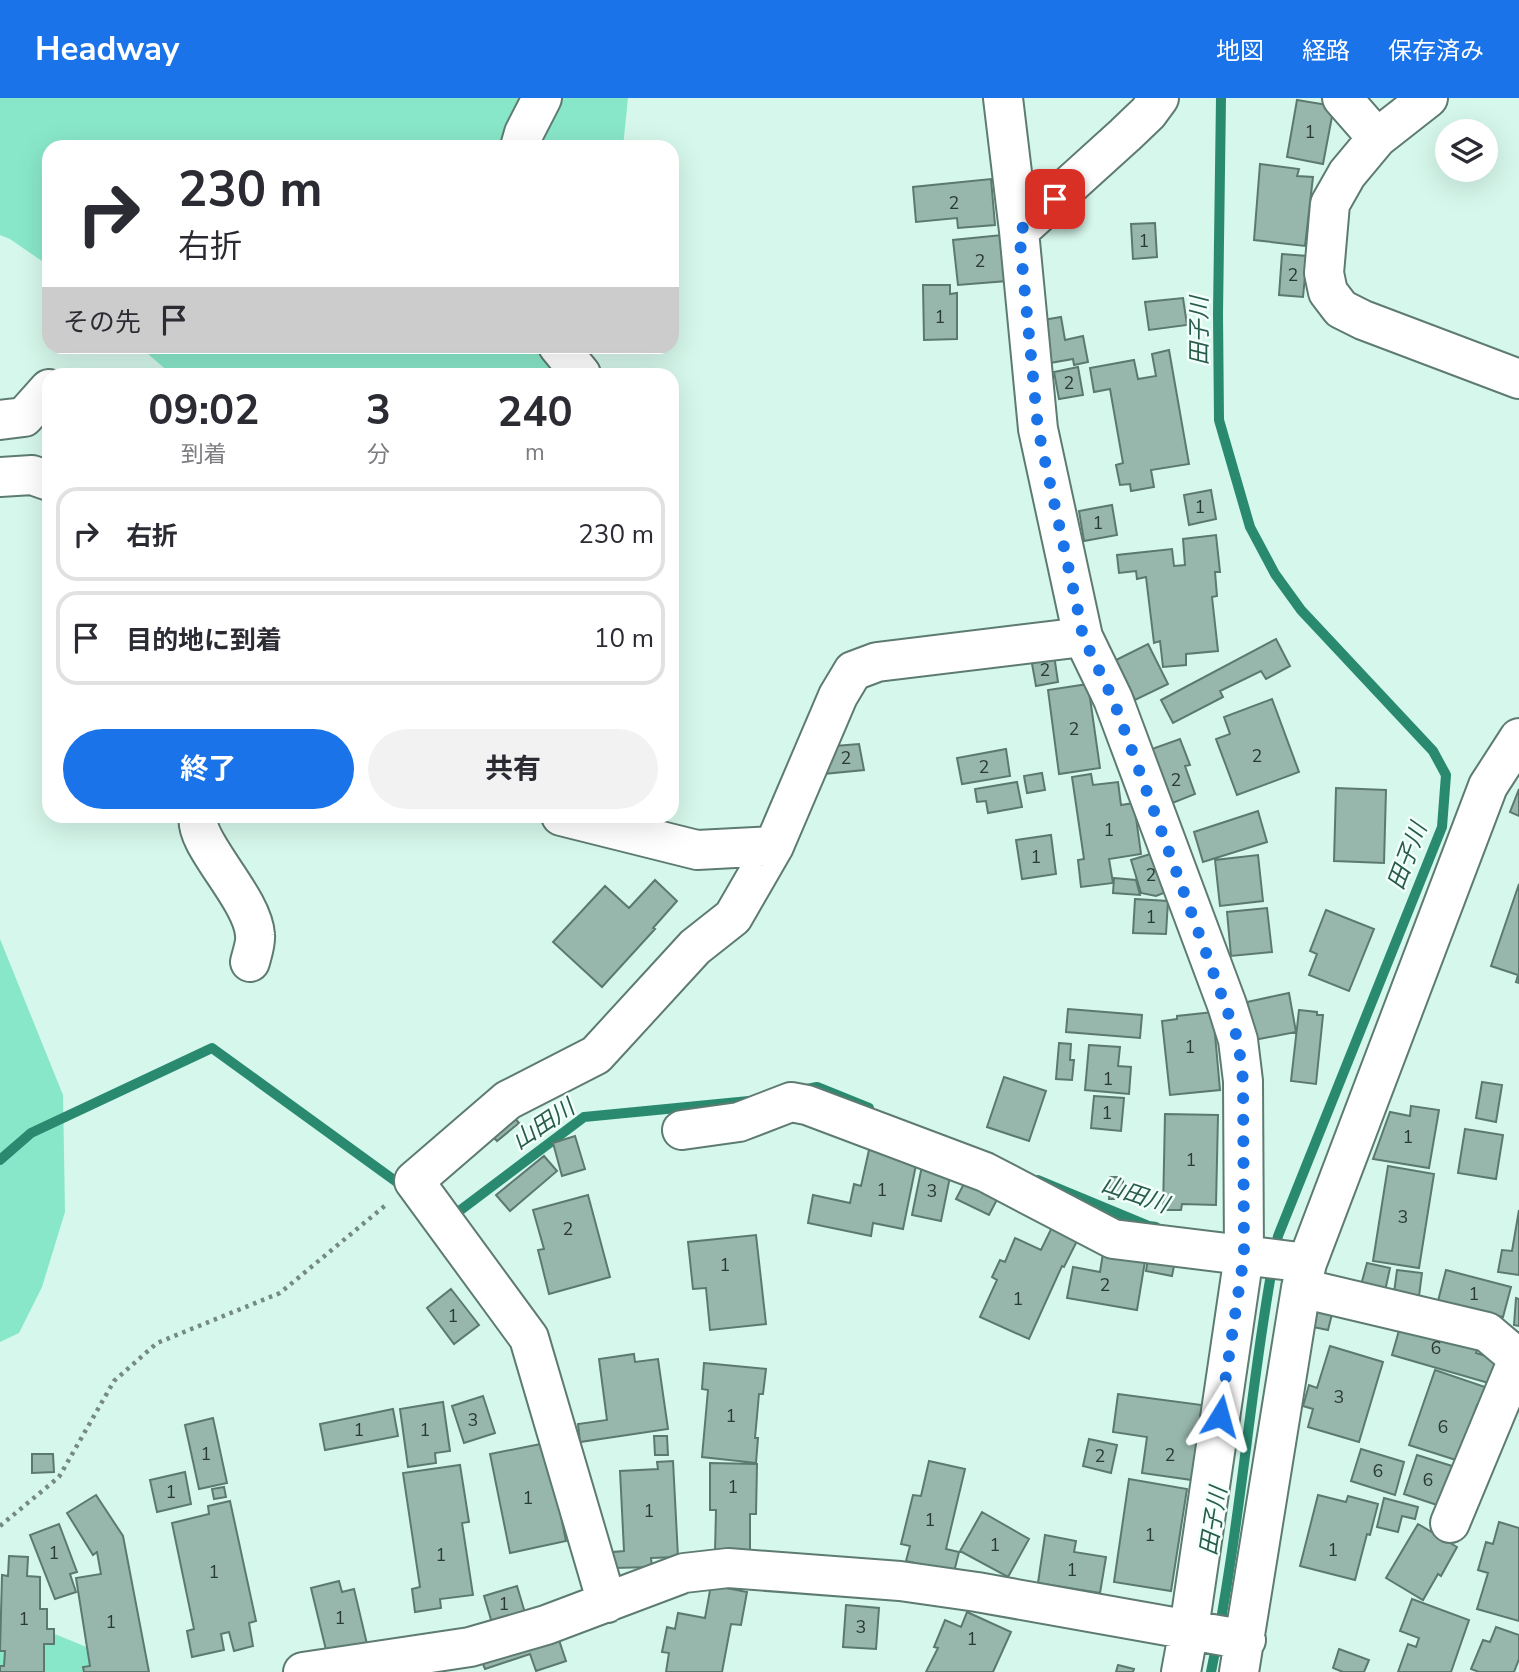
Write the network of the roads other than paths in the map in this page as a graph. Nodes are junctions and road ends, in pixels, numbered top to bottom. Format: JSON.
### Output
{"nodes":[{"id":1,"x":542,"y":98,"type":"edge"},
{"id":2,"x":1003,"y":98,"type":"edge"},
{"id":3,"x":1158,"y":98,"type":"edge"},
{"id":4,"x":1342,"y":98,"type":"edge"},
{"id":5,"x":1428,"y":98,"type":"edge"},
{"id":6,"x":1377,"y":138,"type":"junction"},
{"id":7,"x":522,"y":140,"type":"edge"},
{"id":8,"x":1019,"y":231,"type":"junction"},
{"id":9,"x":565,"y":354,"type":"edge"},
{"id":10,"x":577,"y":368,"type":"edge"},
{"id":11,"x":1519,"y":379,"type":"edge"},
{"id":12,"x":42,"y":397,"type":"edge"},
{"id":13,"x":0,"y":419,"type":"edge"},
{"id":14,"x":0,"y":477,"type":"edge"},
{"id":15,"x":42,"y":479,"type":"edge"},
{"id":16,"x":1083,"y":637,"type":"junction"},
{"id":17,"x":1519,"y":738,"type":"edge"},
{"id":18,"x":199,"y":823,"type":"edge"},
{"id":19,"x":589,"y":823,"type":"edge"},
{"id":20,"x":774,"y":846,"type":"junction"},
{"id":21,"x":250,"y":962,"type":"dead end"},
{"id":22,"x":682,"y":1130,"type":"dead end"},
{"id":23,"x":1250,"y":1256,"type":"junction"},
{"id":24,"x":1301,"y":1271,"type":"junction"},
{"id":25,"x":1519,"y":1359,"type":"edge"},
{"id":26,"x":1450,"y":1523,"type":"dead end"},
{"id":27,"x":607,"y":1603,"type":"junction"},
{"id":28,"x":1222,"y":1642,"type":"edge"},
{"id":29,"x":303,"y":1672,"type":"edge"},
{"id":30,"x":1181,"y":1672,"type":"edge"}],
"edges":[{"from":1,"to":7,"type":"street"},
{"from":2,"to":8,"type":"street"},
{"from":3,"to":8,"type":"street"},
{"from":4,"to":6,"type":"street"},
{"from":5,"to":6,"type":"street"},
{"from":6,"to":11,"type":"street"},
{"from":8,"to":16,"type":"street"},
{"from":9,"to":10,"type":"street"},
{"from":12,"to":13,"type":"street"},
{"from":14,"to":15,"type":"street"},
{"from":16,"to":20,"type":"street"},
{"from":16,"to":23,"type":"street"},
{"from":17,"to":24,"type":"street"},
{"from":18,"to":21,"type":"street"},
{"from":19,"to":20,"type":"street"},
{"from":20,"to":27,"type":"street"},
{"from":22,"to":23,"type":"street"},
{"from":23,"to":24,"type":"street"},
{"from":23,"to":28,"type":"street"},
{"from":24,"to":25,"type":"street"},
{"from":24,"to":28,"type":"street"},
{"from":25,"to":26,"type":"street"},
{"from":27,"to":28,"type":"street"},
{"from":27,"to":29,"type":"street"},
{"from":28,"to":30,"type":"street"}]}
